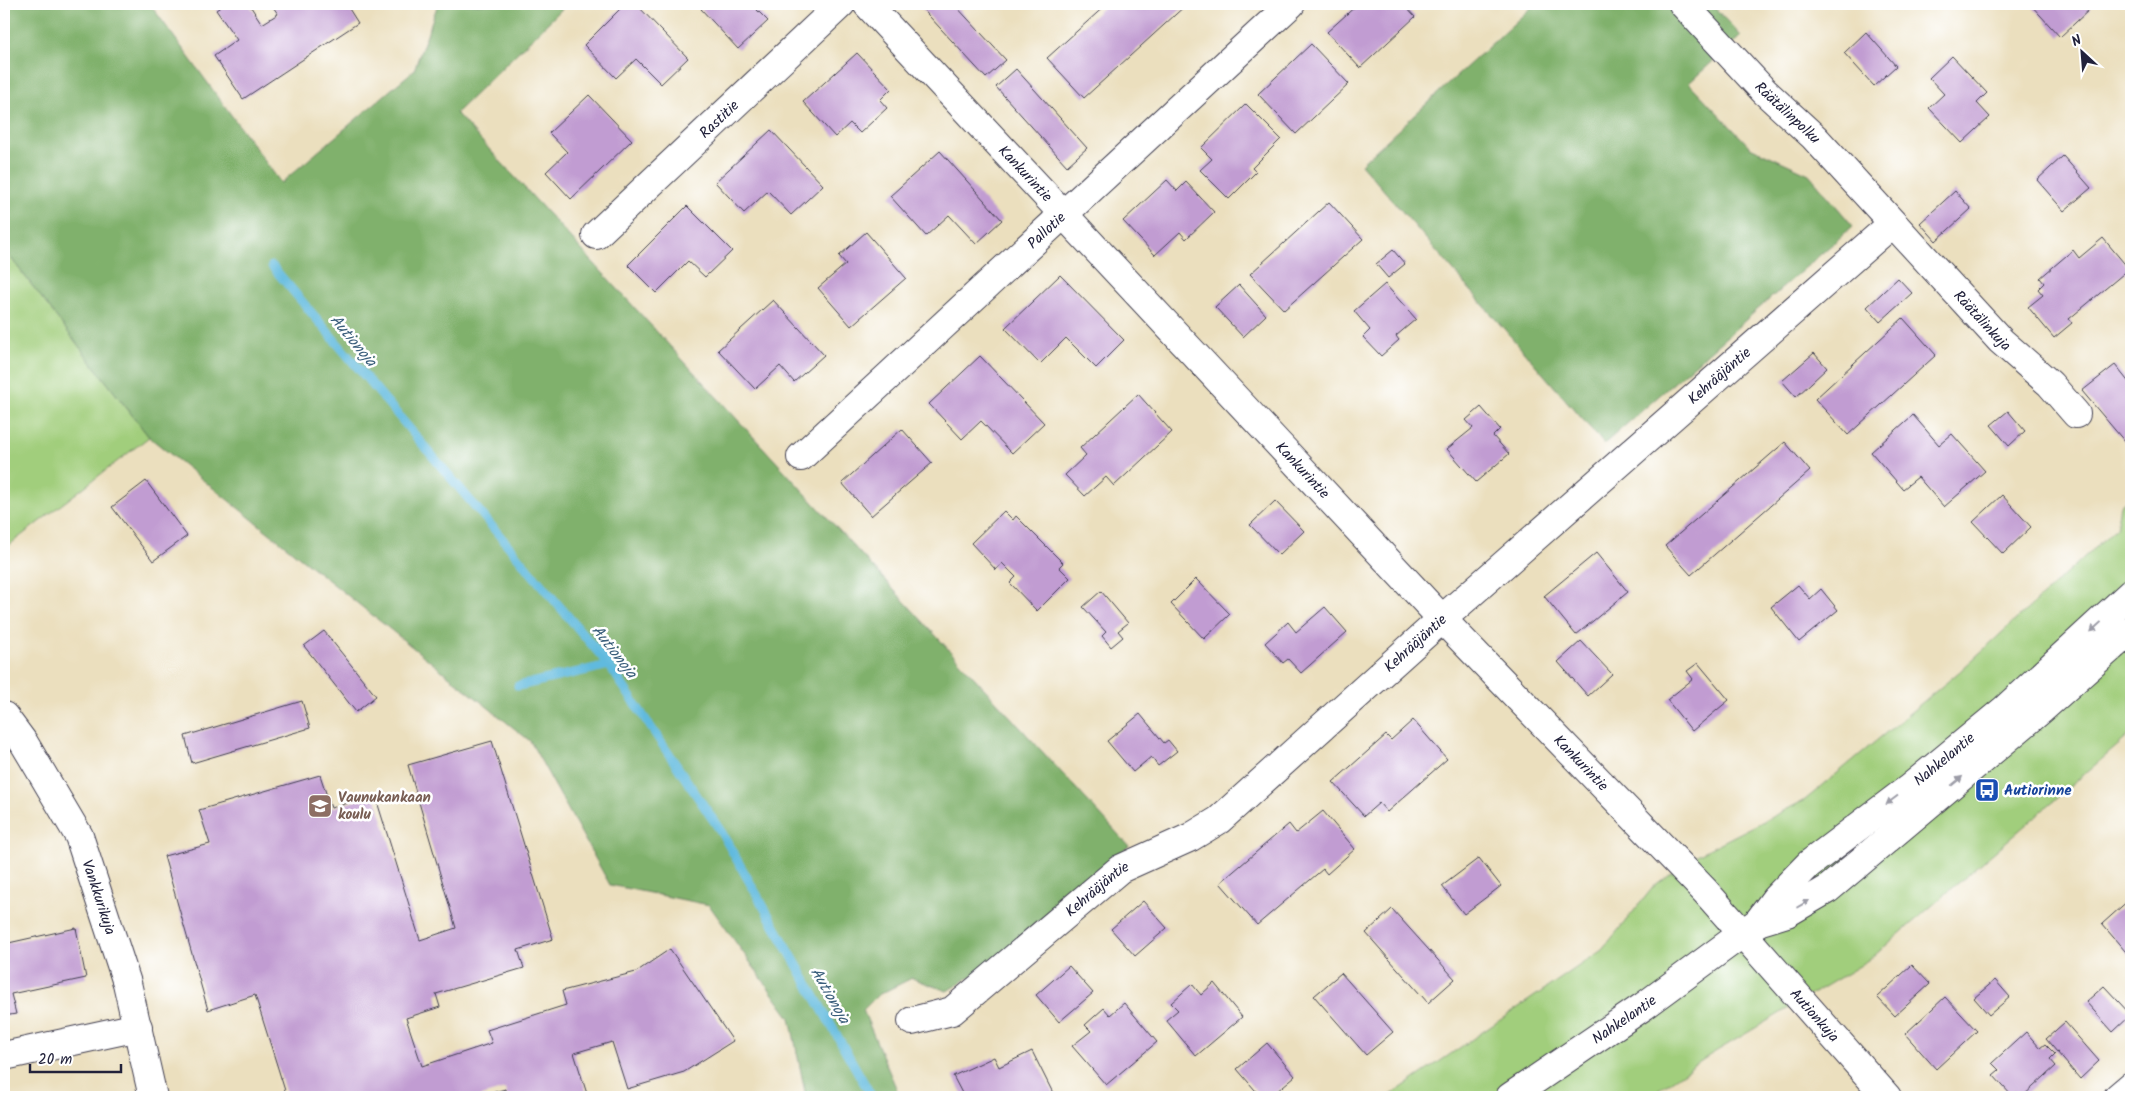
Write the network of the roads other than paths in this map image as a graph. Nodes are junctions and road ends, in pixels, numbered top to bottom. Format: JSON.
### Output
{"nodes":[{"id":1,"x":841,"y":4,"type":"edge"},
{"id":2,"x":866,"y":4,"type":"edge"},
{"id":3,"x":1291,"y":4,"type":"edge"},
{"id":4,"x":1683,"y":4,"type":"edge"},
{"id":5,"x":1064,"y":214,"type":"junction"},
{"id":6,"x":1892,"y":224,"type":"junction"},
{"id":7,"x":596,"y":235,"type":"dead end"},
{"id":8,"x":2076,"y":414,"type":"dead end"},
{"id":9,"x":801,"y":457,"type":"dead end"},
{"id":10,"x":2131,"y":593,"type":"edge"},
{"id":11,"x":1442,"y":619,"type":"junction"},
{"id":12,"x":2131,"y":630,"type":"edge"},
{"id":13,"x":4,"y":716,"type":"edge"},
{"id":14,"x":1750,"y":927,"type":"junction"},
{"id":15,"x":912,"y":1021,"type":"dead end"},
{"id":16,"x":138,"y":1027,"type":"junction"},
{"id":17,"x":4,"y":1056,"type":"edge"},
{"id":18,"x":2131,"y":1086,"type":"edge"},
{"id":19,"x":153,"y":1097,"type":"edge"},
{"id":20,"x":1510,"y":1097,"type":"edge"},
{"id":21,"x":1887,"y":1097,"type":"edge"},
{"id":22,"x":2118,"y":1097,"type":"edge"}],
"edges":[{"from":1,"to":7,"type":"street","name":"Rastitie"},
{"from":2,"to":5,"type":"street","name":"Kankurintie"},
{"from":3,"to":5,"type":"street","name":"Pallotie"},
{"from":4,"to":6,"type":"street","name":"Räätälinpolku"},
{"from":5,"to":9,"type":"street","name":"Pallotie"},
{"from":5,"to":11,"type":"street","name":"Kankurintie"},
{"from":6,"to":8,"type":"street","name":"Räätälinkuja"},
{"from":6,"to":11,"type":"street","name":"Kehrääjäntie"},
{"from":10,"to":14,"type":"street","name":"Nahkelantie","one_way":true},
{"from":11,"to":14,"type":"street","name":"Kankurintie"},
{"from":11,"to":15,"type":"street","name":"Kehrääjäntie"},
{"from":14,"to":12,"type":"street","name":"Nahkelantie","one_way":true},
{"from":13,"to":16,"type":"street","name":"Vankkurikuja"},
{"from":14,"to":20,"type":"street","name":"Nahkelantie"},
{"from":14,"to":21,"type":"street","name":"Autionkuja"},
{"from":16,"to":17,"type":"street"},
{"from":16,"to":19,"type":"street","name":"Vankkurikuja"},
{"from":18,"to":22,"type":"street"}]}
